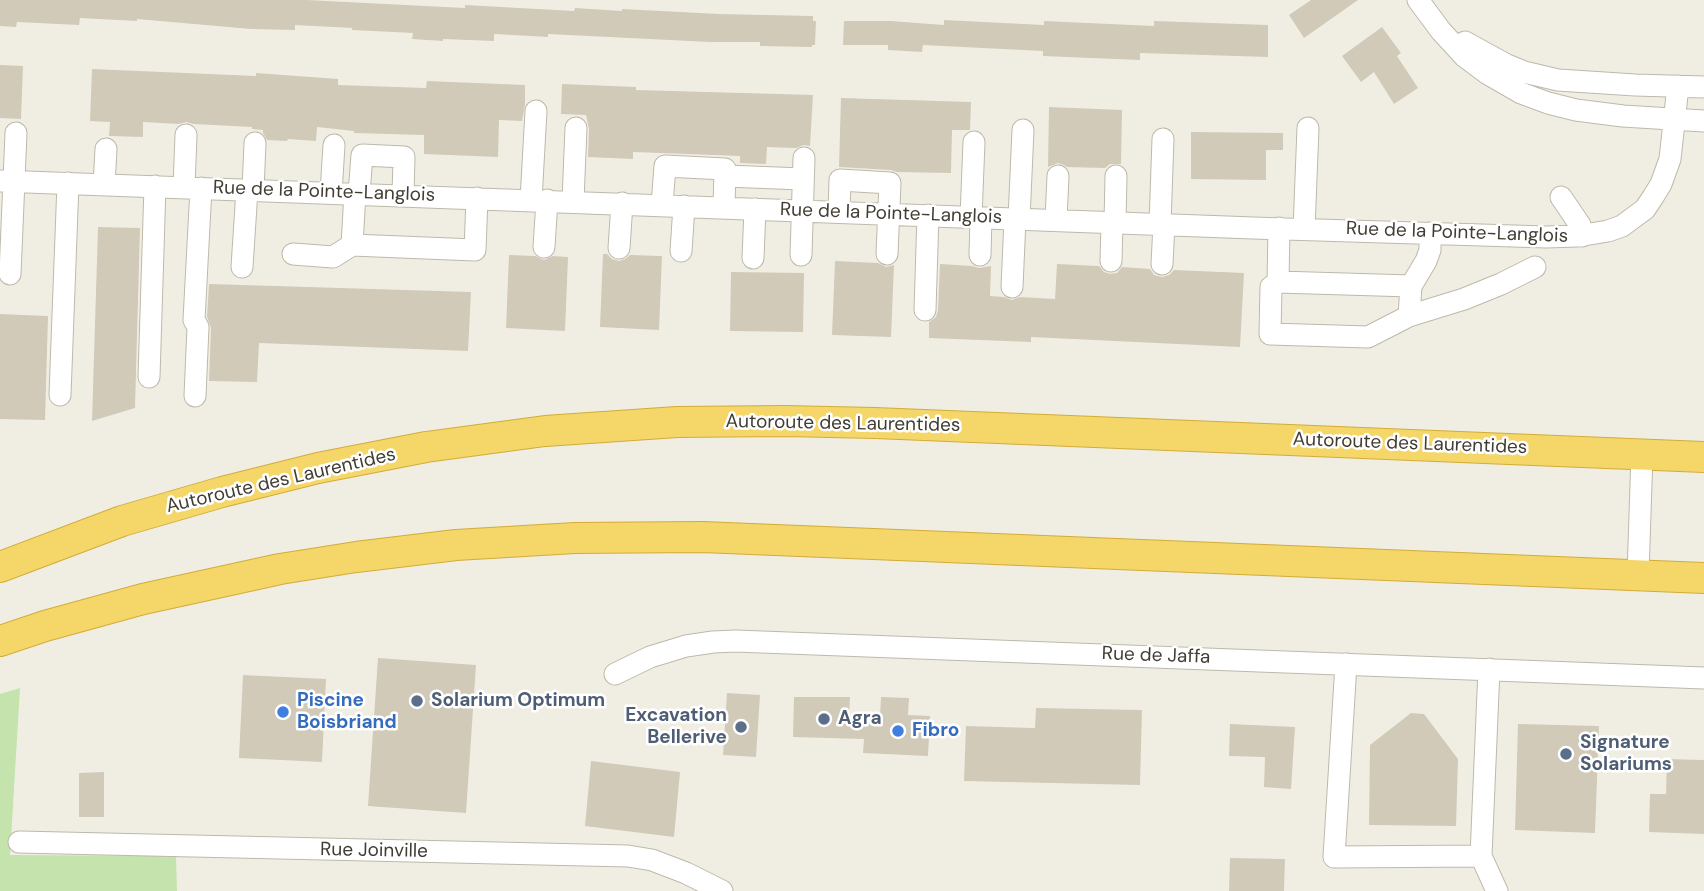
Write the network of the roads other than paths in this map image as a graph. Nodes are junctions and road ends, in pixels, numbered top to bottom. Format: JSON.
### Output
{"nodes":[{"id":1,"x":1422,"y":5,"type":"edge"},
{"id":2,"x":1678,"y":86,"type":"junction"},
{"id":3,"x":1704,"y":87,"type":"edge"},
{"id":4,"x":536,"y":111,"type":"dead end"},
{"id":5,"x":1675,"y":119,"type":"junction"},
{"id":6,"x":1704,"y":121,"type":"edge"},
{"id":7,"x":576,"y":128,"type":"dead end"},
{"id":8,"x":1308,"y":128,"type":"dead end"},
{"id":9,"x":1023,"y":130,"type":"dead end"},
{"id":10,"x":16,"y":133,"type":"dead end"},
{"id":11,"x":186,"y":135,"type":"dead end"},
{"id":12,"x":1163,"y":139,"type":"dead end"},
{"id":13,"x":255,"y":142,"type":"dead end"},
{"id":14,"x":974,"y":142,"type":"dead end"},
{"id":15,"x":334,"y":145,"type":"dead end"},
{"id":16,"x":106,"y":149,"type":"dead end"},
{"id":17,"x":725,"y":176,"type":"junction"},
{"id":18,"x":1058,"y":176,"type":"dead end"},
{"id":19,"x":1116,"y":176,"type":"dead end"},
{"id":20,"x":7,"y":181,"type":"edge"},
{"id":21,"x":68,"y":183,"type":"junction"},
{"id":22,"x":104,"y":185,"type":"junction"},
{"id":23,"x":155,"y":186,"type":"junction"},
{"id":24,"x":192,"y":188,"type":"junction"},
{"id":25,"x":250,"y":190,"type":"junction"},
{"id":26,"x":331,"y":193,"type":"junction"},
{"id":27,"x":357,"y":193,"type":"junction"},
{"id":28,"x":403,"y":195,"type":"junction"},
{"id":29,"x":1561,"y":197,"type":"dead end"},
{"id":30,"x":477,"y":198,"type":"junction"},
{"id":31,"x":539,"y":200,"type":"junction"},
{"id":32,"x":573,"y":201,"type":"junction"},
{"id":33,"x":622,"y":203,"type":"junction"},
{"id":34,"x":662,"y":205,"type":"junction"},
{"id":35,"x":684,"y":206,"type":"junction"},
{"id":36,"x":724,"y":207,"type":"junction"},
{"id":37,"x":755,"y":209,"type":"junction"},
{"id":38,"x":803,"y":211,"type":"junction"},
{"id":39,"x":839,"y":212,"type":"junction"},
{"id":40,"x":889,"y":214,"type":"junction"},
{"id":41,"x":928,"y":215,"type":"junction"},
{"id":42,"x":976,"y":217,"type":"junction"},
{"id":43,"x":1017,"y":219,"type":"junction"},
{"id":44,"x":1056,"y":220,"type":"junction"},
{"id":45,"x":1114,"y":222,"type":"junction"},
{"id":46,"x":1162,"y":224,"type":"junction"},
{"id":47,"x":1279,"y":228,"type":"junction"},
{"id":48,"x":1304,"y":229,"type":"junction"},
{"id":49,"x":1430,"y":233,"type":"junction"},
{"id":50,"x":1582,"y":236,"type":"junction"},
{"id":51,"x":352,"y":245,"type":"junction"},
{"id":52,"x":544,"y":247,"type":"dead end"},
{"id":53,"x":619,"y":248,"type":"dead end"},
{"id":54,"x":681,"y":251,"type":"dead end"},
{"id":55,"x":293,"y":254,"type":"dead end"},
{"id":56,"x":887,"y":254,"type":"dead end"},
{"id":57,"x":980,"y":254,"type":"dead end"},
{"id":58,"x":801,"y":255,"type":"dead end"},
{"id":59,"x":753,"y":258,"type":"dead end"},
{"id":60,"x":1111,"y":261,"type":"dead end"},
{"id":61,"x":1162,"y":264,"type":"dead end"},
{"id":62,"x":242,"y":267,"type":"dead end"},
{"id":63,"x":1535,"y":267,"type":"dead end"},
{"id":64,"x":10,"y":274,"type":"dead end"},
{"id":65,"x":1279,"y":282,"type":"junction"},
{"id":66,"x":1411,"y":286,"type":"junction"},
{"id":67,"x":1012,"y":288,"type":"dead end"},
{"id":68,"x":925,"y":310,"type":"dead end"},
{"id":69,"x":1409,"y":316,"type":"junction"},
{"id":70,"x":149,"y":377,"type":"dead end"},
{"id":71,"x":61,"y":396,"type":"dead end"},
{"id":72,"x":195,"y":396,"type":"dead end"},
{"id":73,"x":1642,"y":454,"type":"junction"},
{"id":74,"x":1704,"y":457,"type":"edge"},
{"id":75,"x":0,"y":567,"type":"edge"},
{"id":76,"x":1638,"y":575,"type":"junction"},
{"id":77,"x":1704,"y":578,"type":"edge"},
{"id":78,"x":0,"y":641,"type":"edge"},
{"id":79,"x":1346,"y":664,"type":"junction"},
{"id":80,"x":1489,"y":669,"type":"junction"},
{"id":81,"x":615,"y":674,"type":"dead end"},
{"id":82,"x":1704,"y":678,"type":"edge"},
{"id":83,"x":19,"y":842,"type":"dead end"},
{"id":84,"x":1481,"y":856,"type":"junction"},
{"id":85,"x":722,"y":891,"type":"edge"},
{"id":86,"x":1497,"y":891,"type":"edge"}],
"edges":[{"from":1,"to":2,"type":"street"},
{"from":1,"to":5,"type":"street"},
{"from":2,"to":3,"type":"street"},
{"from":2,"to":5,"type":"street","name":"Rue de la Pointe-Langlois"},
{"from":4,"to":31,"type":"street"},
{"from":5,"to":6,"type":"street"},
{"from":5,"to":50,"type":"street","name":"Rue de la Pointe-Langlois"},
{"from":7,"to":32,"type":"street"},
{"from":8,"to":48,"type":"street"},
{"from":9,"to":43,"type":"street"},
{"from":10,"to":20,"type":"street"},
{"from":11,"to":24,"type":"street"},
{"from":12,"to":46,"type":"street"},
{"from":13,"to":25,"type":"street"},
{"from":14,"to":42,"type":"street"},
{"from":15,"to":26,"type":"street"},
{"from":16,"to":22,"type":"street"},
{"from":17,"to":34,"type":"street"},
{"from":17,"to":36,"type":"street"},
{"from":17,"to":38,"type":"street"},
{"from":18,"to":44,"type":"street"},
{"from":19,"to":45,"type":"street"},
{"from":20,"to":21,"type":"street","name":"Rue de la Pointe-Langlois"},
{"from":20,"to":64,"type":"street"},
{"from":21,"to":22,"type":"street","name":"Rue de la Pointe-Langlois"},
{"from":21,"to":71,"type":"street"},
{"from":22,"to":23,"type":"street","name":"Rue de la Pointe-Langlois"},
{"from":23,"to":24,"type":"street","name":"Rue de la Pointe-Langlois"},
{"from":23,"to":70,"type":"street"},
{"from":24,"to":25,"type":"street","name":"Rue de la Pointe-Langlois"},
{"from":24,"to":72,"type":"street"},
{"from":25,"to":26,"type":"street","name":"Rue de la Pointe-Langlois"},
{"from":25,"to":62,"type":"street"},
{"from":26,"to":27,"type":"street","name":"Rue de la Pointe-Langlois"},
{"from":27,"to":28,"type":"street","name":"Rue de la Pointe-Langlois"},
{"from":27,"to":28,"type":"street"},
{"from":27,"to":51,"type":"street"},
{"from":28,"to":30,"type":"street","name":"Rue de la Pointe-Langlois"},
{"from":29,"to":50,"type":"street"},
{"from":30,"to":31,"type":"street","name":"Rue de la Pointe-Langlois"},
{"from":30,"to":51,"type":"street"},
{"from":31,"to":32,"type":"street","name":"Rue de la Pointe-Langlois"},
{"from":31,"to":52,"type":"street"},
{"from":32,"to":33,"type":"street","name":"Rue de la Pointe-Langlois"},
{"from":33,"to":34,"type":"street","name":"Rue de la Pointe-Langlois"},
{"from":33,"to":53,"type":"street"},
{"from":34,"to":35,"type":"street","name":"Rue de la Pointe-Langlois"},
{"from":35,"to":36,"type":"street","name":"Rue de la Pointe-Langlois"},
{"from":35,"to":54,"type":"street"},
{"from":36,"to":37,"type":"street","name":"Rue de la Pointe-Langlois"},
{"from":37,"to":38,"type":"street","name":"Rue de la Pointe-Langlois"},
{"from":37,"to":59,"type":"street"},
{"from":38,"to":39,"type":"street","name":"Rue de la Pointe-Langlois"},
{"from":38,"to":58,"type":"street"},
{"from":39,"to":40,"type":"street","name":"Rue de la Pointe-Langlois"},
{"from":39,"to":40,"type":"street"},
{"from":40,"to":41,"type":"street","name":"Rue de la Pointe-Langlois"},
{"from":40,"to":56,"type":"street"},
{"from":41,"to":42,"type":"street","name":"Rue de la Pointe-Langlois"},
{"from":41,"to":68,"type":"street"},
{"from":42,"to":43,"type":"street","name":"Rue de la Pointe-Langlois"},
{"from":42,"to":57,"type":"street"},
{"from":43,"to":44,"type":"street","name":"Rue de la Pointe-Langlois"},
{"from":43,"to":67,"type":"street"},
{"from":44,"to":45,"type":"street","name":"Rue de la Pointe-Langlois"},
{"from":45,"to":46,"type":"street","name":"Rue de la Pointe-Langlois"},
{"from":45,"to":60,"type":"street"},
{"from":46,"to":47,"type":"street","name":"Rue de la Pointe-Langlois"},
{"from":46,"to":61,"type":"street"},
{"from":47,"to":48,"type":"street","name":"Rue de la Pointe-Langlois"},
{"from":47,"to":65,"type":"street"},
{"from":48,"to":49,"type":"street","name":"Rue de la Pointe-Langlois"},
{"from":49,"to":50,"type":"street","name":"Rue de la Pointe-Langlois"},
{"from":49,"to":66,"type":"street"},
{"from":51,"to":55,"type":"street"},
{"from":63,"to":69,"type":"street"},
{"from":65,"to":66,"type":"street"},
{"from":65,"to":69,"type":"street"},
{"from":66,"to":69,"type":"street"},
{"from":73,"to":74,"type":"highway","name":"Autoroute des Laurentides"},
{"from":73,"to":75,"type":"highway","name":"Autoroute des Laurentides"},
{"from":73,"to":76,"type":"street"},
{"from":76,"to":77,"type":"highway"},
{"from":76,"to":78,"type":"highway"},
{"from":79,"to":80,"type":"street","name":"Rue de Jaffa"},
{"from":79,"to":81,"type":"street","name":"Rue de Jaffa"},
{"from":79,"to":84,"type":"street"},
{"from":80,"to":82,"type":"street","name":"Rue de Jaffa"},
{"from":80,"to":84,"type":"street"},
{"from":83,"to":85,"type":"street","name":"Rue Joinville"},
{"from":84,"to":86,"type":"street"}]}
